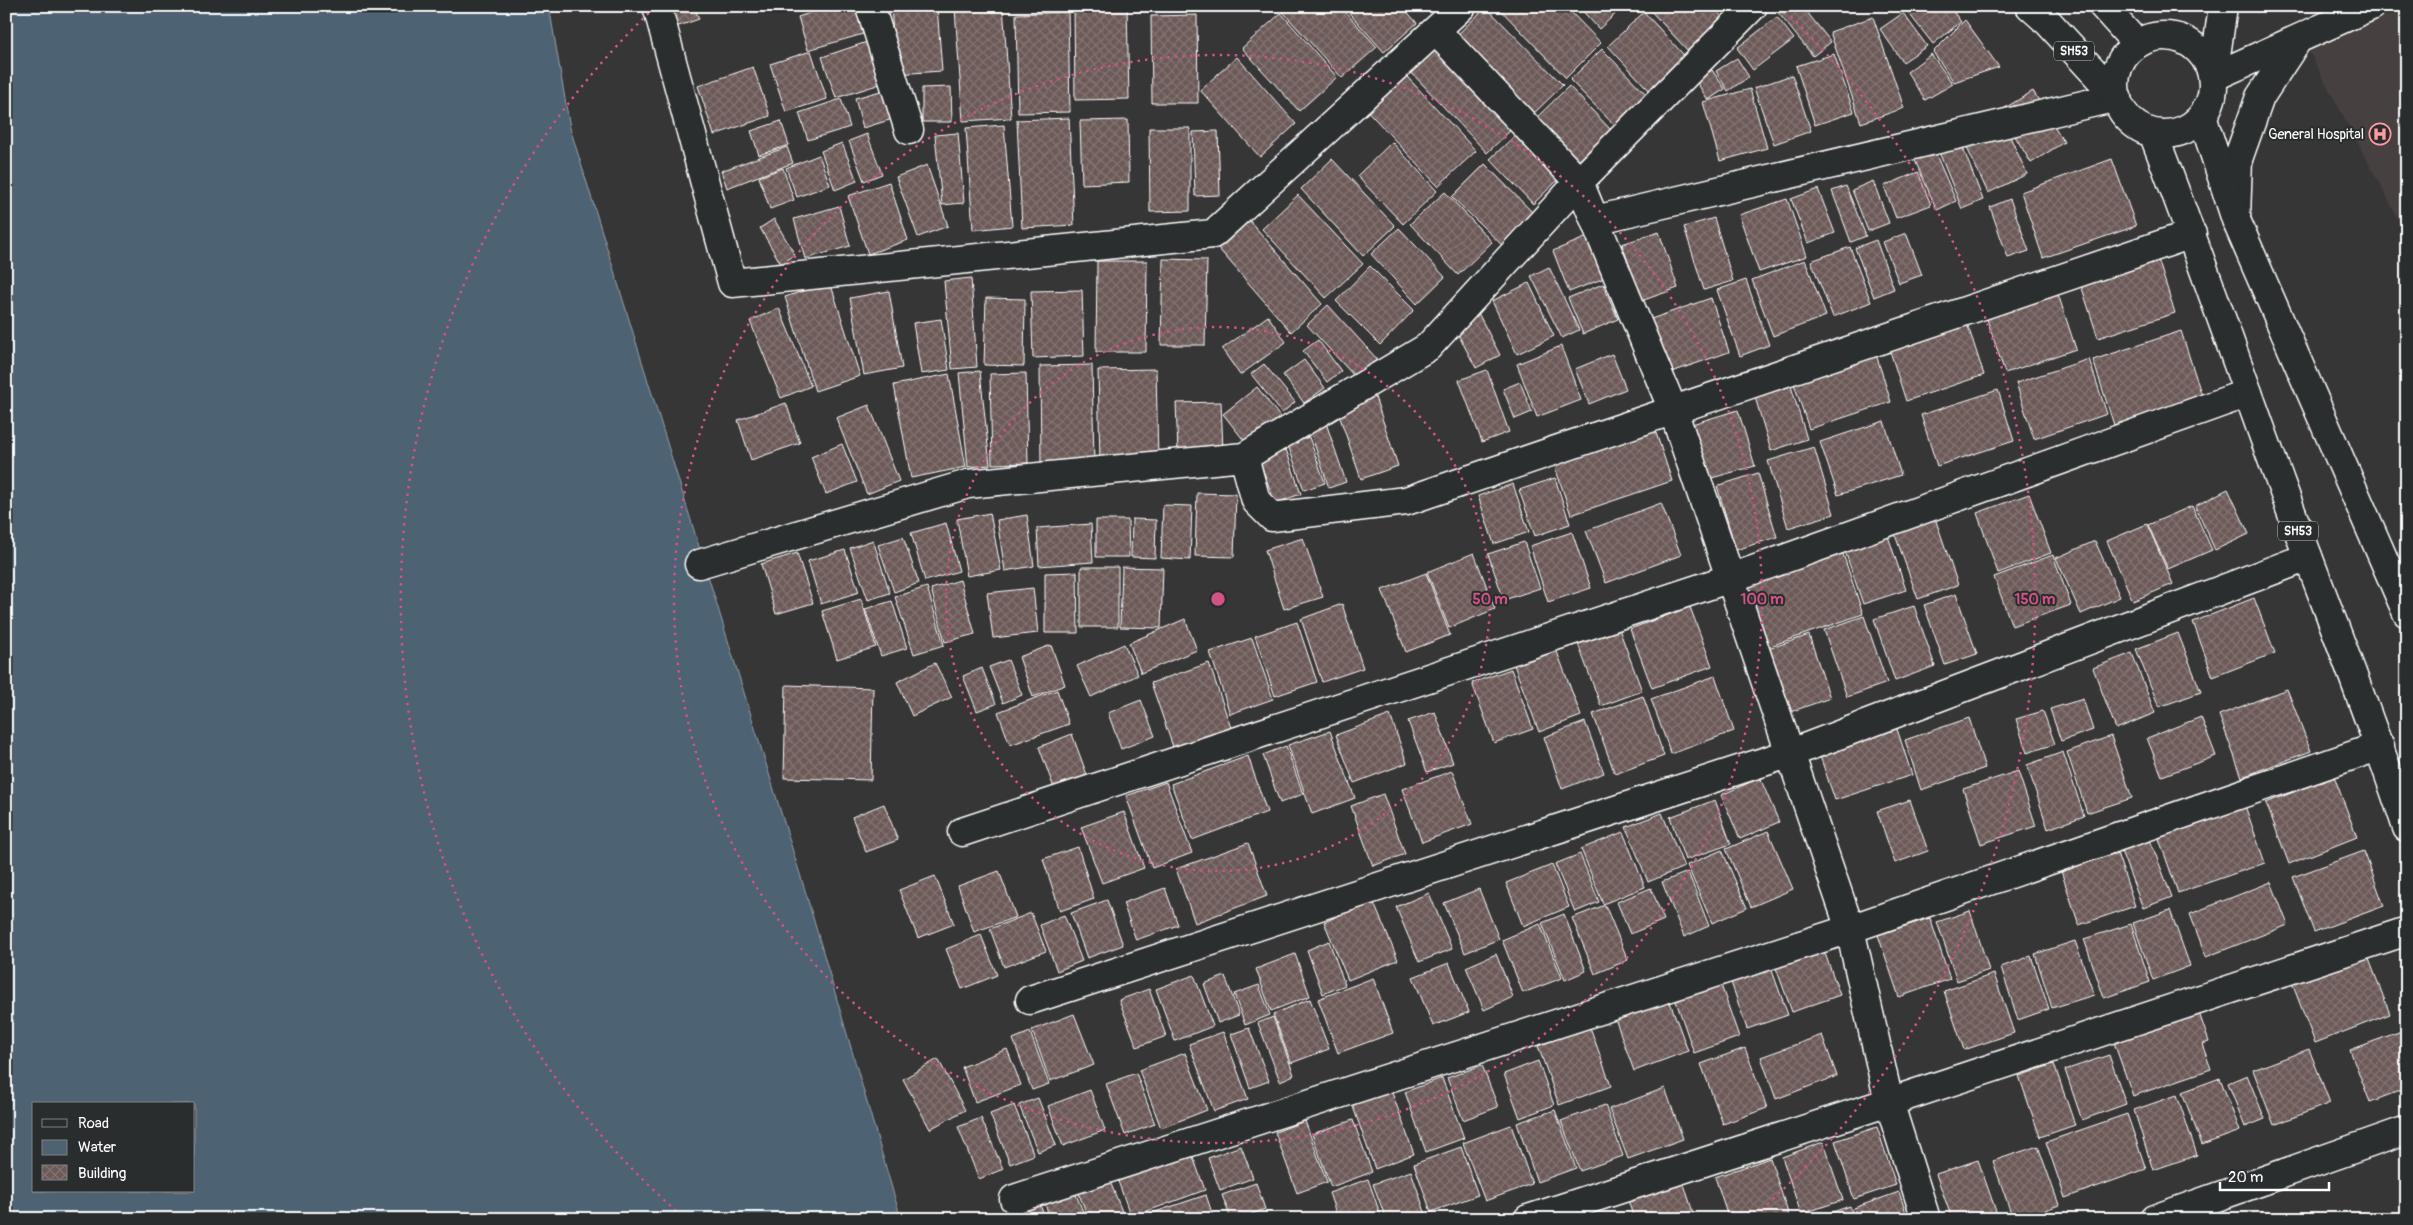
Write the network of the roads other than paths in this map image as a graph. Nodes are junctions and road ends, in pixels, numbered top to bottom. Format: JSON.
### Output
{"nodes":[{"id":1,"x":657,"y":6,"type":"edge"},
{"id":2,"x":870,"y":6,"type":"edge"},
{"id":3,"x":1462,"y":6,"type":"edge"},
{"id":4,"x":1753,"y":6,"type":"edge"},
{"id":5,"x":2103,"y":6,"type":"edge"},
{"id":6,"x":2223,"y":6,"type":"edge"},
{"id":7,"x":2363,"y":8,"type":"edge"},
{"id":8,"x":2043,"y":12,"type":"edge"},
{"id":9,"x":1436,"y":31,"type":"junction"},
{"id":10,"x":2298,"y":39,"type":"junction"},
{"id":11,"x":2137,"y":44,"type":"junction"},
{"id":12,"x":2213,"y":77,"type":"junction"},
{"id":13,"x":2117,"y":97,"type":"junction"},
{"id":14,"x":2202,"y":116,"type":"junction"},
{"id":15,"x":908,"y":130,"type":"dead end"},
{"id":16,"x":2153,"y":133,"type":"junction"},
{"id":17,"x":1579,"y":182,"type":"junction"},
{"id":18,"x":1595,"y":220,"type":"junction"},
{"id":19,"x":2236,"y":220,"type":"junction"},
{"id":20,"x":2192,"y":234,"type":"junction"},
{"id":21,"x":2248,"y":394,"type":"junction"},
{"id":22,"x":1673,"y":410,"type":"junction"},
{"id":23,"x":1244,"y":458,"type":"junction"},
{"id":24,"x":2308,"y":557,"type":"junction"},
{"id":25,"x":699,"y":564,"type":"dead end"},
{"id":26,"x":1731,"y":578,"type":"junction"},
{"id":27,"x":2407,"y":613,"type":"edge"},
{"id":28,"x":2380,"y":746,"type":"junction"},
{"id":29,"x":1791,"y":754,"type":"junction"},
{"id":30,"x":2407,"y":828,"type":"edge"},
{"id":31,"x":962,"y":832,"type":"dead end"},
{"id":32,"x":1850,"y":929,"type":"junction"},
{"id":33,"x":2407,"y":931,"type":"edge"},
{"id":34,"x":1030,"y":1000,"type":"dead end"},
{"id":35,"x":1890,"y":1102,"type":"junction"},
{"id":36,"x":2407,"y":1130,"type":"edge"},
{"id":37,"x":1014,"y":1200,"type":"dead end"},
{"id":38,"x":1528,"y":1219,"type":"edge"},
{"id":39,"x":1926,"y":1219,"type":"edge"},
{"id":40,"x":2154,"y":1219,"type":"edge"}],
"edges":[{"from":1,"to":9,"type":"street"},
{"from":2,"to":15,"type":"street"},
{"from":3,"to":9,"type":"street"},
{"from":4,"to":17,"type":"street"},
{"from":5,"to":11,"type":"street"},
{"from":6,"to":12,"type":"street"},
{"from":7,"to":10,"type":"street"},
{"from":8,"to":13,"type":"street","number":"SH53"},
{"from":9,"to":17,"type":"street"},
{"from":10,"to":12,"type":"street"},
{"from":10,"to":19,"type":"street"},
{"from":11,"to":12,"type":"street"},
{"from":11,"to":13,"type":"street"},
{"from":12,"to":14,"type":"street"},
{"from":13,"to":16,"type":"street"},
{"from":13,"to":18,"type":"street"},
{"from":14,"to":16,"type":"street"},
{"from":14,"to":19,"type":"street"},
{"from":16,"to":20,"type":"street","number":"SH53"},
{"from":17,"to":18,"type":"street"},
{"from":17,"to":23,"type":"street"},
{"from":18,"to":22,"type":"street"},
{"from":19,"to":27,"type":"street"},
{"from":20,"to":21,"type":"street","number":"SH53"},
{"from":20,"to":22,"type":"street"},
{"from":21,"to":24,"type":"street","number":"SH53"},
{"from":21,"to":26,"type":"street"},
{"from":22,"to":23,"type":"street"},
{"from":22,"to":26,"type":"street"},
{"from":23,"to":25,"type":"street"},
{"from":24,"to":28,"type":"street","number":"SH53"},
{"from":24,"to":29,"type":"street"},
{"from":26,"to":29,"type":"street"},
{"from":26,"to":31,"type":"street"},
{"from":28,"to":30,"type":"street","number":"SH53"},
{"from":28,"to":32,"type":"street"},
{"from":29,"to":32,"type":"street"},
{"from":29,"to":34,"type":"street"},
{"from":32,"to":35,"type":"street"},
{"from":32,"to":37,"type":"street"},
{"from":33,"to":35,"type":"street"},
{"from":35,"to":38,"type":"street"},
{"from":35,"to":39,"type":"street"},
{"from":36,"to":40,"type":"street"}]}
